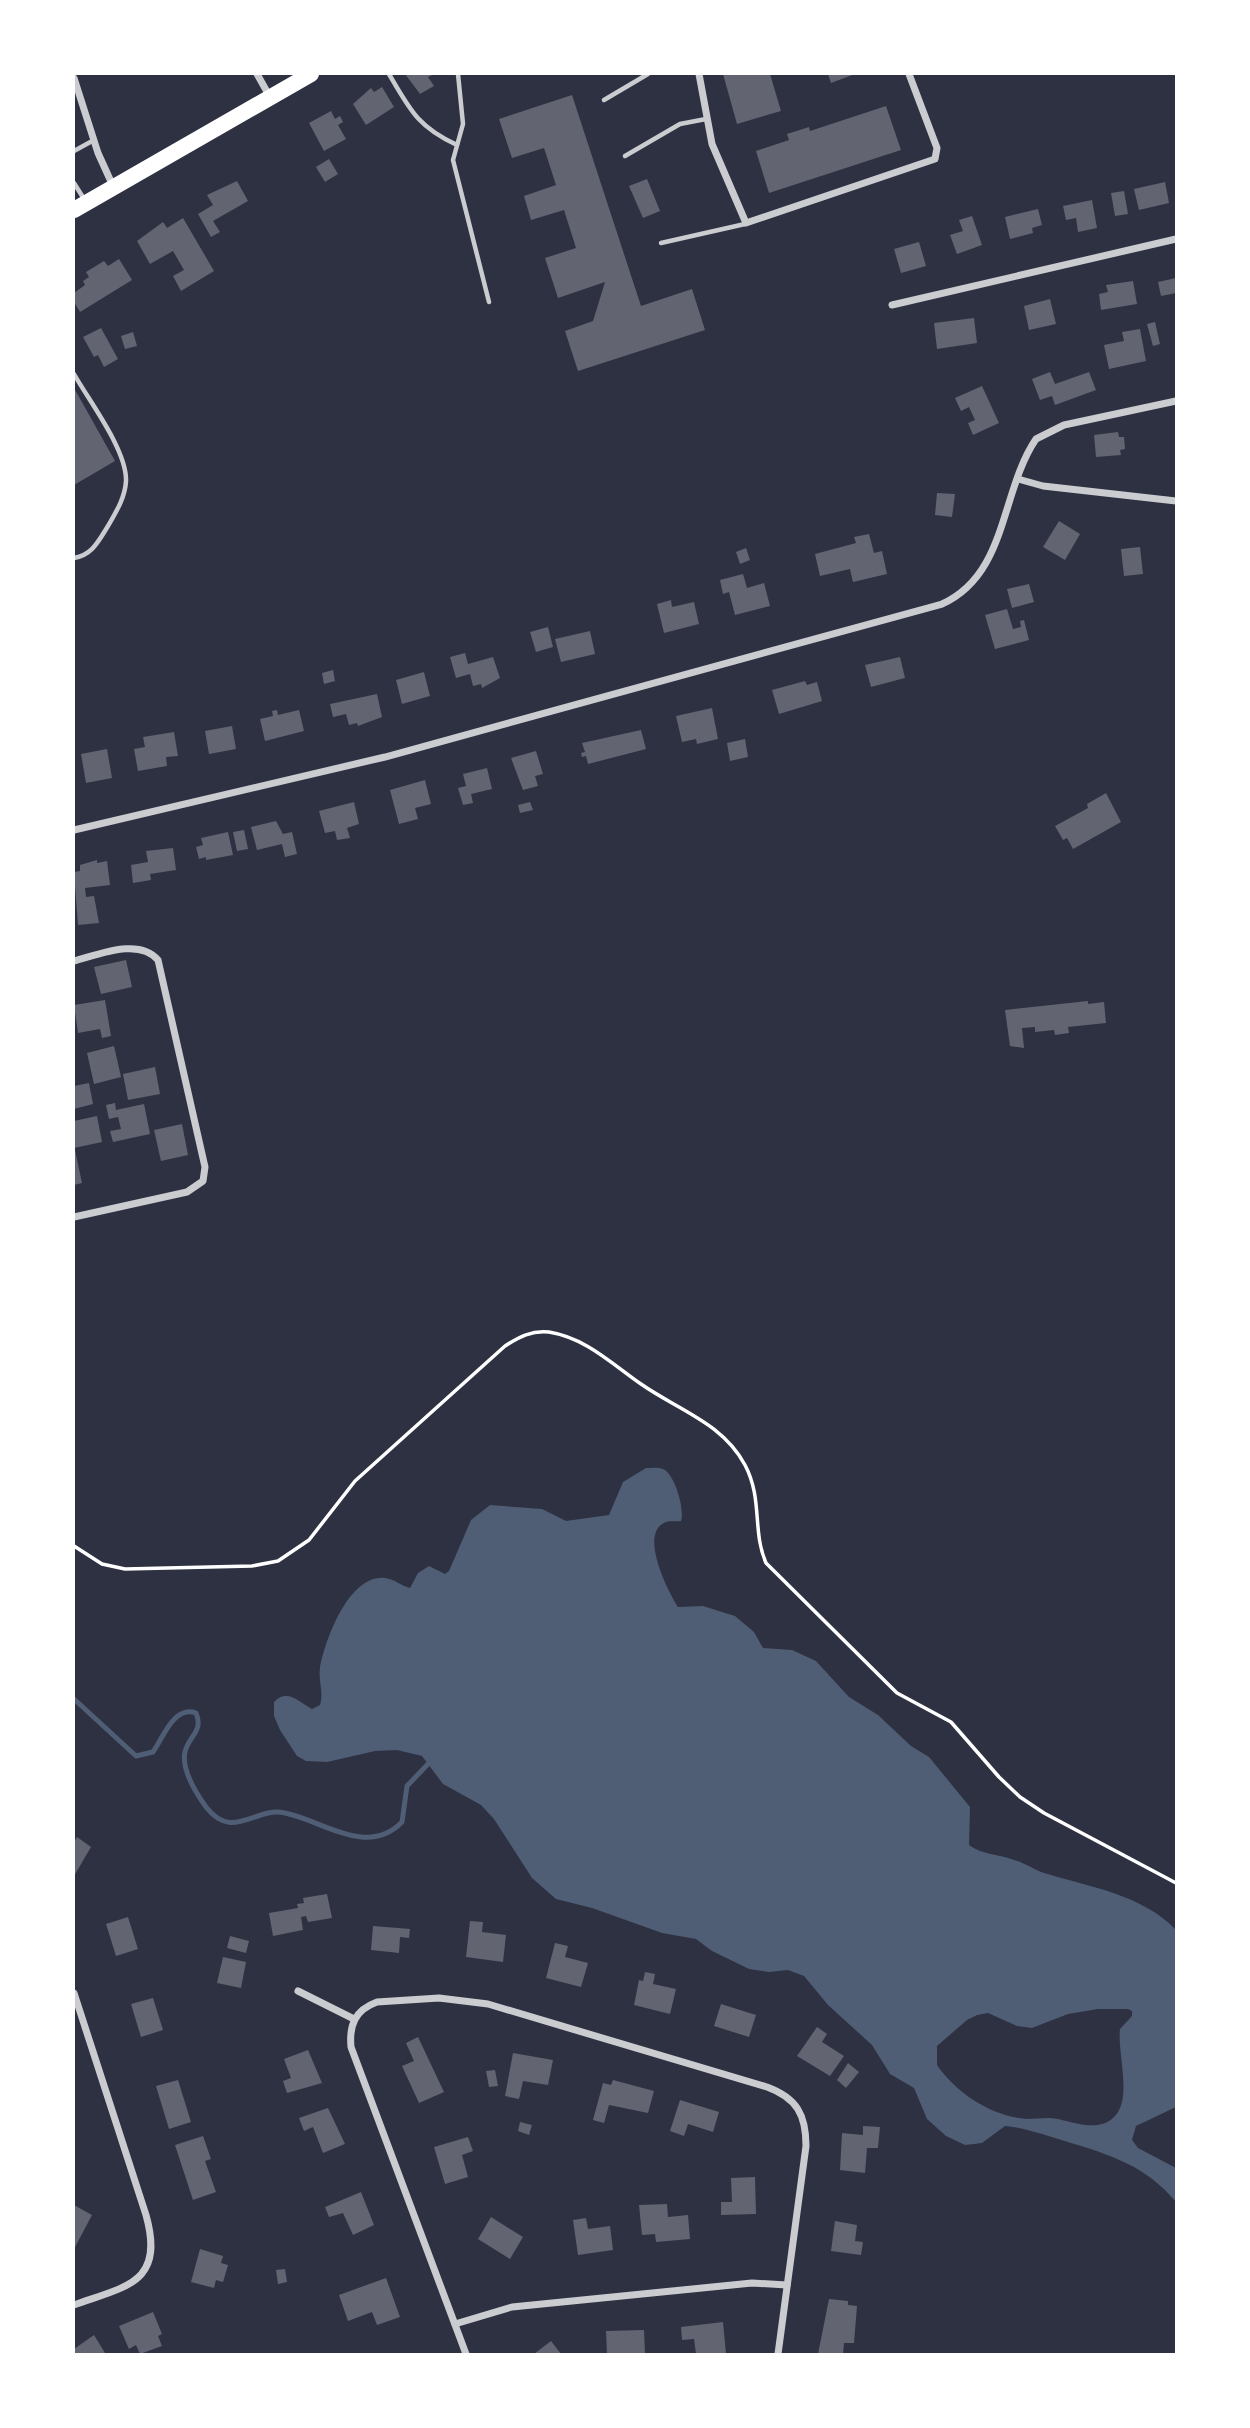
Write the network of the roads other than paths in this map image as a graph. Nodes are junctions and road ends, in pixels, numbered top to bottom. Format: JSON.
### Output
{"nodes":[{"id":1,"x":257,"y":74,"type":"edge"},
{"id":2,"x":311,"y":74,"type":"edge"},
{"id":3,"x":389,"y":74,"type":"edge"},
{"id":4,"x":458,"y":74,"type":"edge"},
{"id":5,"x":648,"y":74,"type":"edge"},
{"id":6,"x":699,"y":74,"type":"edge"},
{"id":7,"x":909,"y":74,"type":"edge"},
{"id":8,"x":74,"y":78,"type":"edge"},
{"id":9,"x":270,"y":97,"type":"junction"},
{"id":10,"x":604,"y":100,"type":"dead end"},
{"id":11,"x":706,"y":119,"type":"junction"},
{"id":12,"x":94,"y":140,"type":"junction"},
{"id":13,"x":457,"y":145,"type":"junction"},
{"id":14,"x":74,"y":151,"type":"edge"},
{"id":15,"x":625,"y":156,"type":"dead end"},
{"id":16,"x":74,"y":183,"type":"edge"},
{"id":17,"x":114,"y":187,"type":"junction"},
{"id":18,"x":80,"y":206,"type":"edge"},
{"id":19,"x":746,"y":223,"type":"junction"},
{"id":20,"x":1177,"y":239,"type":"edge"},
{"id":21,"x":661,"y":243,"type":"dead end"},
{"id":22,"x":489,"y":302,"type":"dead end"},
{"id":23,"x":892,"y":305,"type":"dead end"},
{"id":24,"x":74,"y":374,"type":"edge"},
{"id":25,"x":1177,"y":401,"type":"edge"},
{"id":26,"x":1018,"y":480,"type":"junction"},
{"id":27,"x":1177,"y":501,"type":"edge"},
{"id":28,"x":74,"y":558,"type":"edge"},
{"id":29,"x":74,"y":830,"type":"edge"},
{"id":30,"x":74,"y":961,"type":"edge"},
{"id":31,"x":74,"y":1217,"type":"edge"},
{"id":32,"x":298,"y":1991,"type":"dead end"},
{"id":33,"x":74,"y":1993,"type":"edge"},
{"id":34,"x":354,"y":2019,"type":"junction"},
{"id":35,"x":787,"y":2285,"type":"junction"},
{"id":36,"x":74,"y":2305,"type":"edge"},
{"id":37,"x":455,"y":2324,"type":"junction"},
{"id":38,"x":466,"y":2354,"type":"edge"},
{"id":39,"x":778,"y":2354,"type":"edge"}],
"edges":[{"from":1,"to":9,"type":"street"},
{"from":2,"to":9,"type":"main road"},
{"from":3,"to":13,"type":"lane"},
{"from":4,"to":13,"type":"lane"},
{"from":5,"to":10,"type":"lane"},
{"from":6,"to":11,"type":"street"},
{"from":7,"to":19,"type":"street"},
{"from":8,"to":12,"type":"street"},
{"from":9,"to":17,"type":"main road"},
{"from":11,"to":15,"type":"lane"},
{"from":11,"to":19,"type":"street"},
{"from":12,"to":14,"type":"lane"},
{"from":12,"to":17,"type":"street"},
{"from":13,"to":22,"type":"lane"},
{"from":16,"to":18,"type":"lane"},
{"from":17,"to":18,"type":"main road"},
{"from":19,"to":21,"type":"lane"},
{"from":20,"to":23,"type":"street"},
{"from":24,"to":28,"type":"lane"},
{"from":25,"to":26,"type":"street"},
{"from":26,"to":27,"type":"street"},
{"from":26,"to":29,"type":"street"},
{"from":30,"to":31,"type":"street"},
{"from":32,"to":34,"type":"street"},
{"from":33,"to":36,"type":"street"},
{"from":34,"to":35,"type":"street"},
{"from":34,"to":37,"type":"street"},
{"from":35,"to":37,"type":"street"},
{"from":35,"to":39,"type":"street"},
{"from":37,"to":38,"type":"street"}]}
